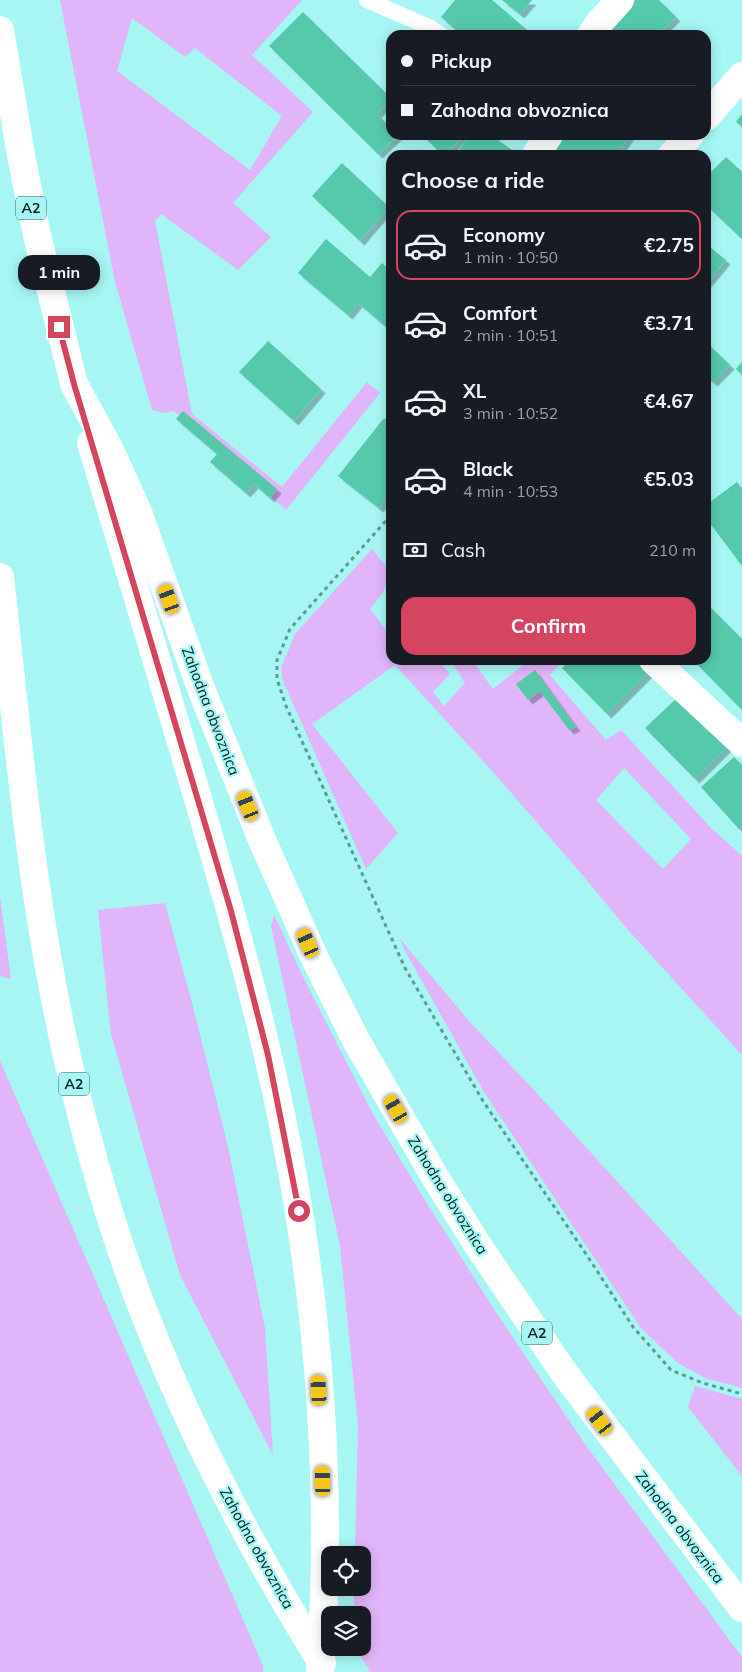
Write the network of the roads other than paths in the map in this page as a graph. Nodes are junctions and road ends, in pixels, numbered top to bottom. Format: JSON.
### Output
{"nodes":[{"id":1,"x":367,"y":0,"type":"edge"},
{"id":2,"x":620,"y":0,"type":"edge"},
{"id":3,"x":0,"y":30,"type":"edge"},
{"id":4,"x":434,"y":30,"type":"edge"},
{"id":5,"x":594,"y":30,"type":"edge"},
{"id":6,"x":742,"y":76,"type":"edge"},
{"id":7,"x":711,"y":111,"type":"edge"},
{"id":8,"x":686,"y":140,"type":"edge"},
{"id":9,"x":676,"y":150,"type":"edge"},
{"id":10,"x":74,"y":384,"type":"junction"},
{"id":11,"x":0,"y":577,"type":"edge"},
{"id":12,"x":658,"y":665,"type":"edge"},
{"id":13,"x":742,"y":743,"type":"edge"},
{"id":14,"x":742,"y":1608,"type":"edge"},
{"id":15,"x":320,"y":1672,"type":"edge"},
{"id":16,"x":327,"y":1672,"type":"edge"}],
"edges":[{"from":1,"to":4,"type":"lane"},
{"from":2,"to":5,"type":"main road"},
{"from":3,"to":10,"type":"main road","name":"Zahodna obvoznica","number":"A2"},
{"from":6,"to":7,"type":"main road"},
{"from":8,"to":9,"type":"main road"},
{"from":10,"to":14,"type":"main road","name":"Zahodna obvoznica","number":"A2"},
{"from":10,"to":15,"type":"main road"},
{"from":11,"to":16,"type":"main road","name":"Zahodna obvoznica","number":"A2"},
{"from":12,"to":13,"type":"main road"}]}
